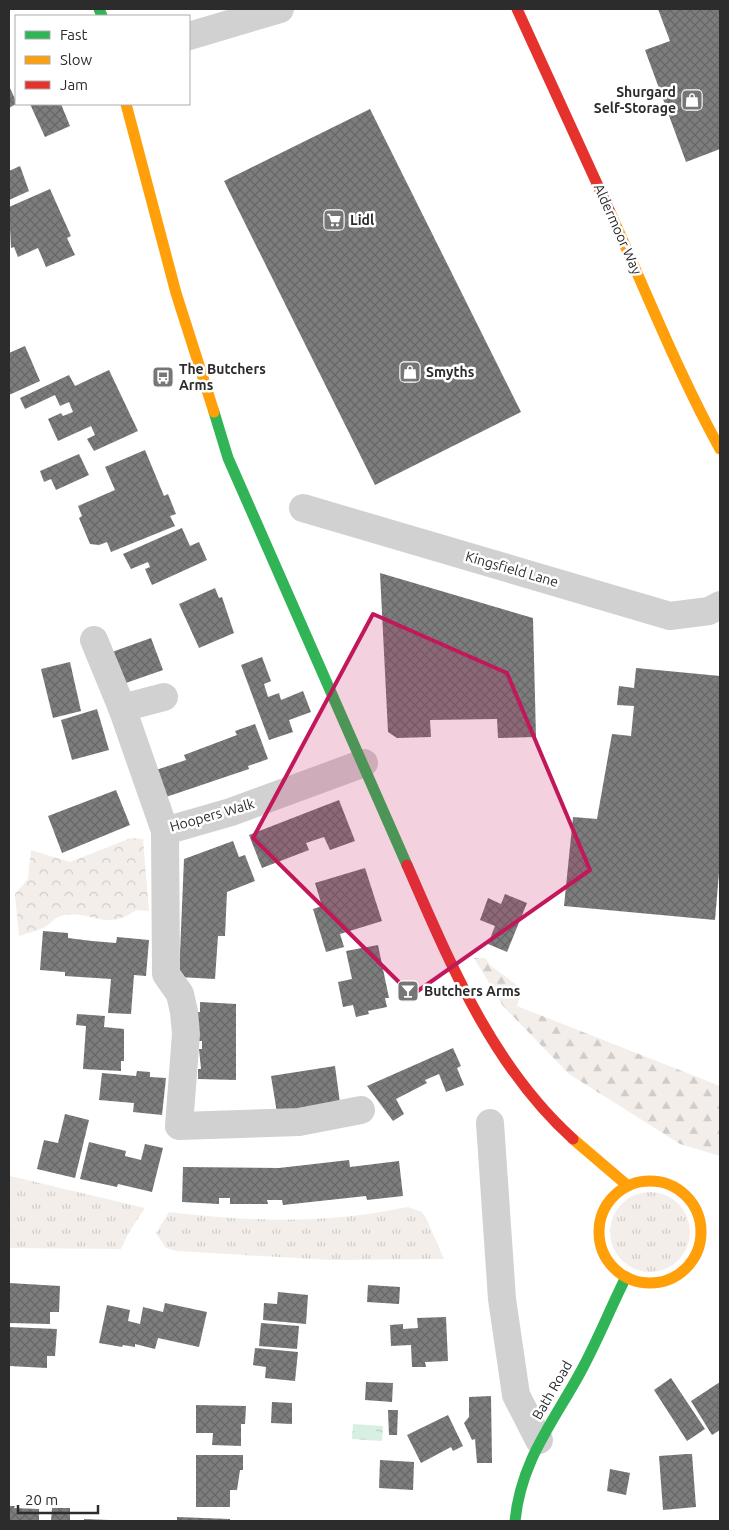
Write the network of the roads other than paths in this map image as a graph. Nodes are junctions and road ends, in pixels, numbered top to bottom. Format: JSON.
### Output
{"nodes":[{"id":1,"x":280,"y":9,"type":"edge"},
{"id":2,"x":517,"y":9,"type":"edge"},
{"id":3,"x":190,"y":36,"type":"edge"},
{"id":4,"x":126,"y":105,"type":"edge"},
{"id":5,"x":720,"y":448,"type":"edge"},
{"id":6,"x":303,"y":508,"type":"dead end"},
{"id":7,"x":720,"y":605,"type":"edge"},
{"id":8,"x":94,"y":640,"type":"dead end"},
{"id":9,"x":164,"y":696,"type":"dead end"},
{"id":10,"x":122,"y":708,"type":"junction"},
{"id":11,"x":364,"y":764,"type":"junction"},
{"id":12,"x":165,"y":831,"type":"junction"},
{"id":13,"x":361,"y":1110,"type":"dead end"},
{"id":14,"x":490,"y":1123,"type":"dead end"},
{"id":15,"x":628,"y":1186,"type":"junction"},
{"id":16,"x":626,"y":1277,"type":"junction"},
{"id":17,"x":540,"y":1440,"type":"junction"},
{"id":18,"x":515,"y":1521,"type":"edge"}],
"edges":[{"from":1,"to":3,"type":"street"},
{"from":2,"to":5,"type":"main road","name":"Aldermoor Way"},
{"from":4,"to":11,"type":"main road"},
{"from":6,"to":7,"type":"street","name":"Kingsfield Lane"},
{"from":8,"to":10,"type":"street","name":"Hoopers Walk"},
{"from":9,"to":10,"type":"street"},
{"from":10,"to":12,"type":"street","name":"Hoopers Walk"},
{"from":11,"to":12,"type":"street","name":"Hoopers Walk"},
{"from":11,"to":15,"type":"main road"},
{"from":12,"to":13,"type":"street"},
{"from":14,"to":17,"type":"street"},
{"from":15,"to":16,"type":"main road"},
{"from":15,"to":16,"type":"main road"},
{"from":16,"to":17,"type":"main road","name":"Bath Road"},
{"from":17,"to":18,"type":"main road","name":"Bath Road"}]}
